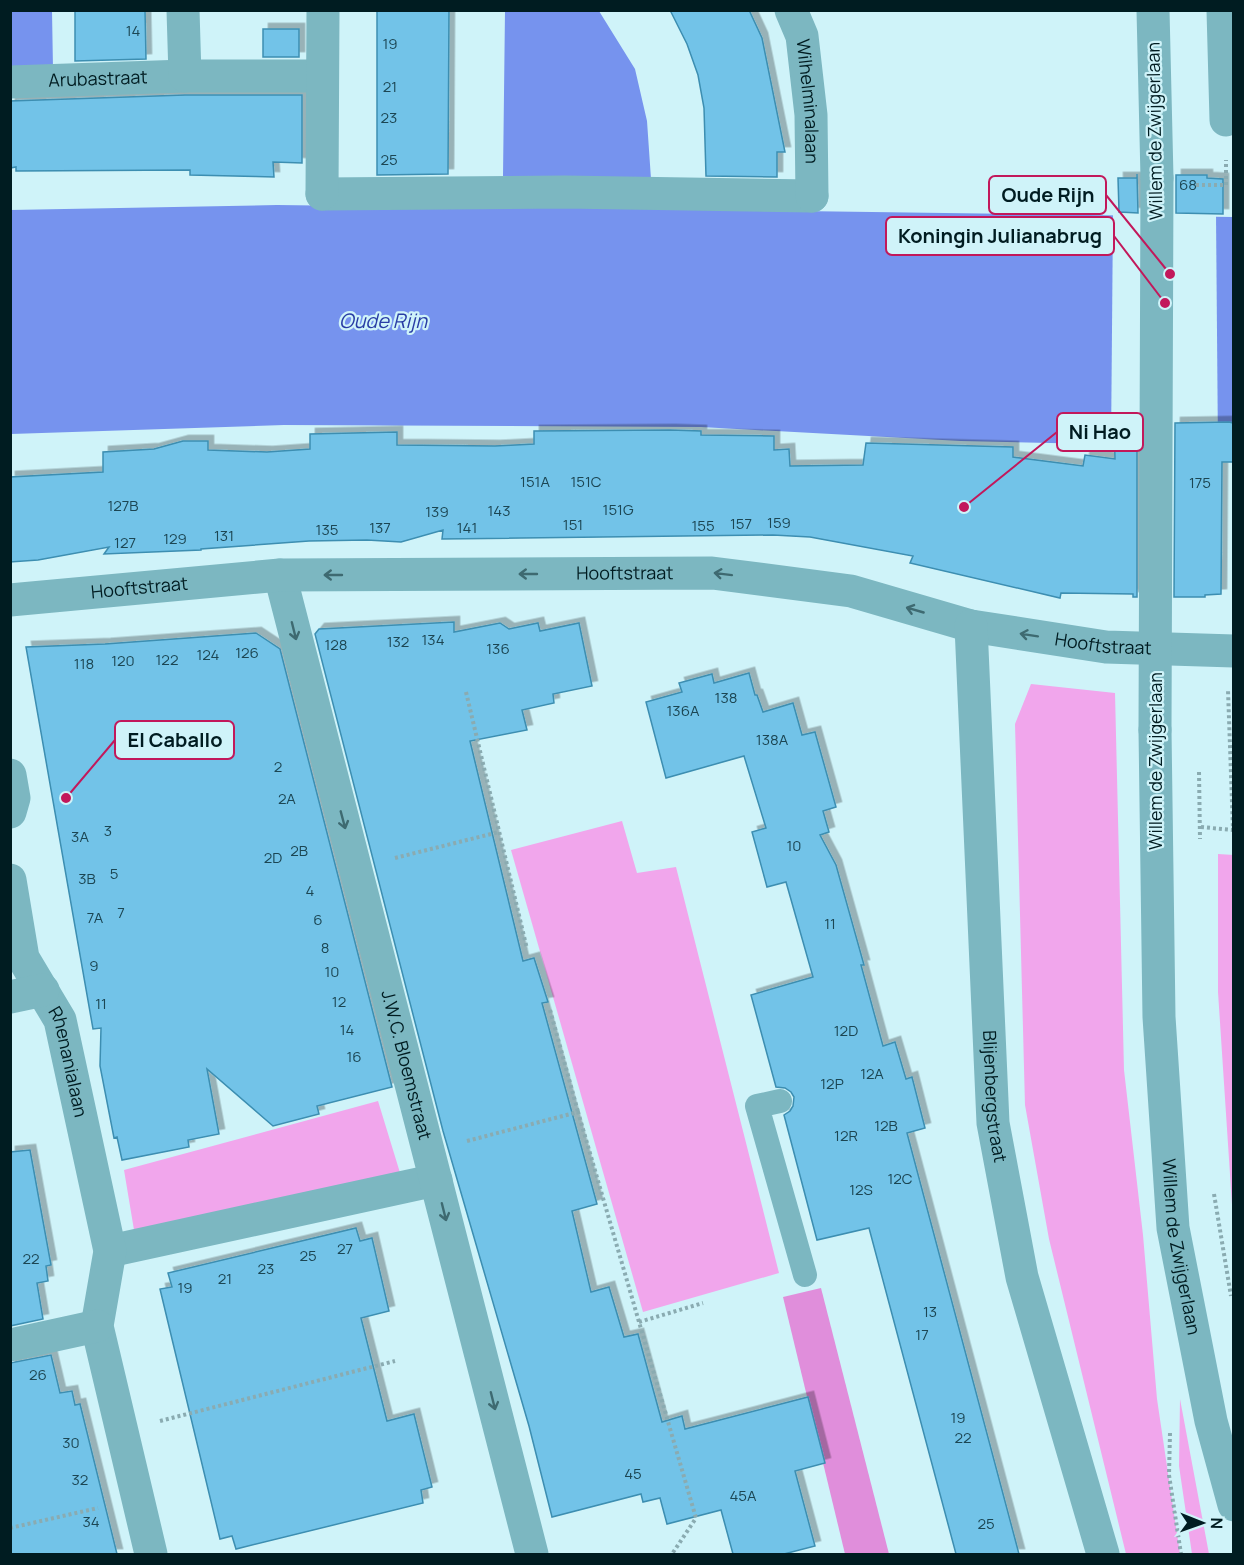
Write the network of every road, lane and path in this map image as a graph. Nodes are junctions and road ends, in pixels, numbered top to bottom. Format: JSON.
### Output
{"nodes":[{"id":1,"x":183,"y":10,"type":"edge"},
{"id":2,"x":323,"y":10,"type":"edge"},
{"id":3,"x":791,"y":10,"type":"edge"},
{"id":4,"x":1153,"y":10,"type":"edge"},
{"id":5,"x":1223,"y":10,"type":"edge"},
{"id":6,"x":185,"y":76,"type":"junction"},
{"id":7,"x":321,"y":76,"type":"junction"},
{"id":8,"x":10,"y":82,"type":"edge"},
{"id":9,"x":1226,"y":120,"type":"joint"},
{"id":10,"x":1196,"y":185,"type":"dead end"},
{"id":11,"x":280,"y":575,"type":"junction"},
{"id":12,"x":10,"y":600,"type":"edge"},
{"id":13,"x":971,"y":626,"type":"junction"},
{"id":14,"x":1230,"y":651,"type":"edge"},
{"id":15,"x":466,"y":692,"type":"dead end"},
{"id":16,"x":1199,"y":762,"type":"dead end"},
{"id":17,"x":1201,"y":827,"type":"junction"},
{"id":18,"x":499,"y":832,"type":"junction"},
{"id":19,"x":1200,"y":849,"type":"dead end"},
{"id":20,"x":355,"y":867,"type":"junction"},
{"id":21,"x":10,"y":880,"type":"edge"},
{"id":22,"x":526,"y":949,"type":"dead end"},
{"id":23,"x":43,"y":990,"type":"junction"},
{"id":24,"x":10,"y":997,"type":"edge"},
{"id":25,"x":550,"y":1010,"type":"dead end"},
{"id":26,"x":780,"y":1101,"type":"dead end"},
{"id":27,"x":578,"y":1112,"type":"junction"},
{"id":28,"x":432,"y":1165,"type":"junction"},
{"id":29,"x":1214,"y":1190,"type":"dead end"},
{"id":30,"x":110,"y":1251,"type":"junction"},
{"id":31,"x":805,"y":1275,"type":"dead end"},
{"id":32,"x":1232,"y":1300,"type":"dead end"},
{"id":33,"x":703,"y":1303,"type":"dead end"},
{"id":34,"x":639,"y":1322,"type":"junction"},
{"id":35,"x":97,"y":1326,"type":"junction"},
{"id":36,"x":10,"y":1345,"type":"edge"},
{"id":37,"x":395,"y":1361,"type":"dead end"},
{"id":38,"x":121,"y":1431,"type":"junction"},
{"id":39,"x":137,"y":1499,"type":"junction"},
{"id":40,"x":1233,"y":1505,"type":"edge"},
{"id":41,"x":10,"y":1528,"type":"edge"},
{"id":42,"x":151,"y":1554,"type":"edge"},
{"id":43,"x":532,"y":1554,"type":"edge"},
{"id":44,"x":672,"y":1554,"type":"edge"},
{"id":45,"x":1103,"y":1554,"type":"edge"}],
"edges":[{"from":1,"to":6,"type":"street"},
{"from":2,"to":7,"type":"street"},
{"from":3,"to":7,"type":"street","name":"Wilhelminalaan"},
{"from":4,"to":40,"type":"street","name":"Willem de Zwijgerlaan","bridge":true},
{"from":5,"to":9,"type":"street"},
{"from":6,"to":7,"type":"street","name":"Arubastraat"},
{"from":6,"to":8,"type":"street","name":"Arubastraat"},
{"from":9,"to":10,"type":"path"},
{"from":11,"to":12,"type":"street","name":"Hooftstraat"},
{"from":13,"to":11,"type":"street","name":"Hooftstraat","one_way":true},
{"from":11,"to":20,"type":"street","name":"J.W.C. Bloemstraat","one_way":true},
{"from":14,"to":13,"type":"street","name":"Hooftstraat","one_way":true},
{"from":13,"to":45,"type":"street","name":"Blijenbergstraat"},
{"from":14,"to":17,"type":"path"},
{"from":15,"to":18,"type":"path"},
{"from":16,"to":17,"type":"path"},
{"from":17,"to":19,"type":"path"},
{"from":18,"to":20,"type":"path"},
{"from":18,"to":22,"type":"path"},
{"from":20,"to":28,"type":"street","name":"J.W.C. Bloemstraat"},
{"from":21,"to":23,"type":"street","name":"Rhenanialaan"},
{"from":23,"to":24,"type":"street"},
{"from":23,"to":30,"type":"street","name":"Rhenanialaan"},
{"from":25,"to":27,"type":"path"},
{"from":26,"to":31,"type":"lane"},
{"from":27,"to":28,"type":"path"},
{"from":27,"to":34,"type":"path"},
{"from":28,"to":30,"type":"street"},
{"from":28,"to":43,"type":"street","name":"J.W.C. Bloemstraat","one_way":true},
{"from":29,"to":32,"type":"path"},
{"from":30,"to":35,"type":"street","name":"Rhenanialaan"},
{"from":33,"to":34,"type":"path"},
{"from":34,"to":44,"type":"path"},
{"from":35,"to":36,"type":"street"},
{"from":35,"to":38,"type":"street","name":"Rhenanialaan"},
{"from":37,"to":38,"type":"path"},
{"from":38,"to":39,"type":"street","name":"Rhenanialaan"},
{"from":39,"to":41,"type":"path"},
{"from":39,"to":42,"type":"street","name":"Rhenanialaan"}]}
